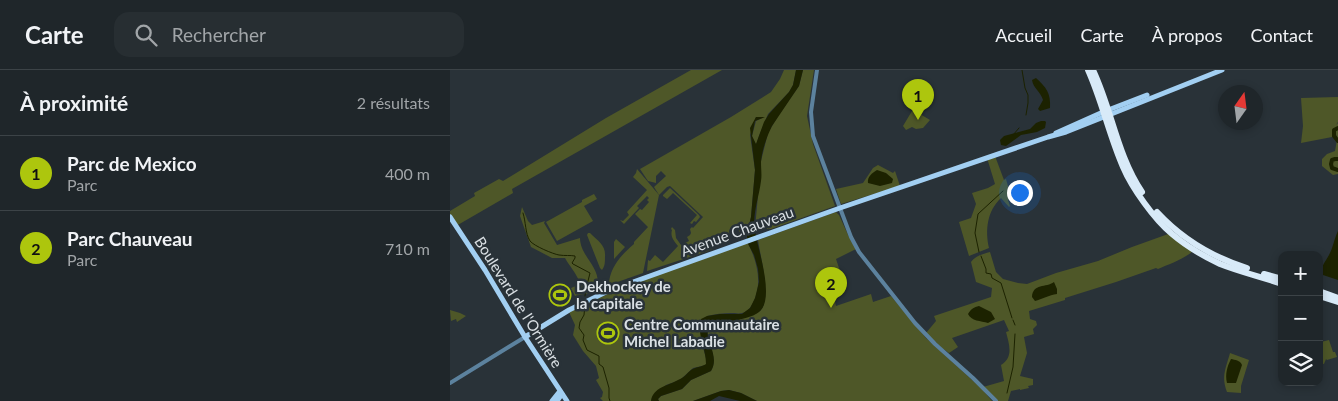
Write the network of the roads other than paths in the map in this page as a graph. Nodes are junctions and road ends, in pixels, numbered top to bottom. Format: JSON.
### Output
{"nodes":[{"id":1,"x":817,"y":70,"type":"edge"},
{"id":2,"x":1088,"y":70,"type":"edge"},
{"id":3,"x":1093,"y":70,"type":"edge"},
{"id":4,"x":1222,"y":70,"type":"edge"},
{"id":5,"x":1106,"y":113,"type":"junction"},
{"id":6,"x":840,"y":208,"type":"junction"},
{"id":7,"x":450,"y":217,"type":"edge"},
{"id":8,"x":1278,"y":278,"type":"edge"},
{"id":9,"x":1278,"y":283,"type":"edge"},
{"id":10,"x":1323,"y":292,"type":"edge"},
{"id":11,"x":1323,"y":297,"type":"edge"},
{"id":12,"x":1338,"y":298,"type":"edge"},
{"id":13,"x":1338,"y":302,"type":"edge"},
{"id":14,"x":526,"y":337,"type":"junction"},
{"id":15,"x":450,"y":383,"type":"edge"},
{"id":16,"x":561,"y":392,"type":"junction"},
{"id":17,"x":552,"y":401,"type":"edge"},
{"id":18,"x":557,"y":401,"type":"edge"},
{"id":19,"x":567,"y":401,"type":"edge"},
{"id":20,"x":996,"y":401,"type":"edge"}],
"edges":[{"from":1,"to":6,"type":"street"},
{"from":2,"to":5,"type":"highway"},
{"from":3,"to":5,"type":"highway"},
{"from":4,"to":5,"type":"main road","name":"Avenue Chauveau"},
{"from":5,"to":6,"type":"main road","name":"Avenue Chauveau"},
{"from":5,"to":8,"type":"highway"},
{"from":5,"to":9,"type":"highway"},
{"from":6,"to":14,"type":"main road","name":"Avenue Chauveau"},
{"from":6,"to":20,"type":"street"},
{"from":7,"to":14,"type":"main road","name":"Boulevard de l'Ormière"},
{"from":10,"to":12,"type":"highway"},
{"from":11,"to":13,"type":"highway"},
{"from":14,"to":15,"type":"street","name":"Avenue Chauveau"},
{"from":14,"to":16,"type":"main road","name":"Boulevard de l'Ormière"},
{"from":16,"to":17,"type":"main road"},
{"from":16,"to":18,"type":"main road"},
{"from":16,"to":19,"type":"main road","name":"Boulevard de l'Ormière"}]}
